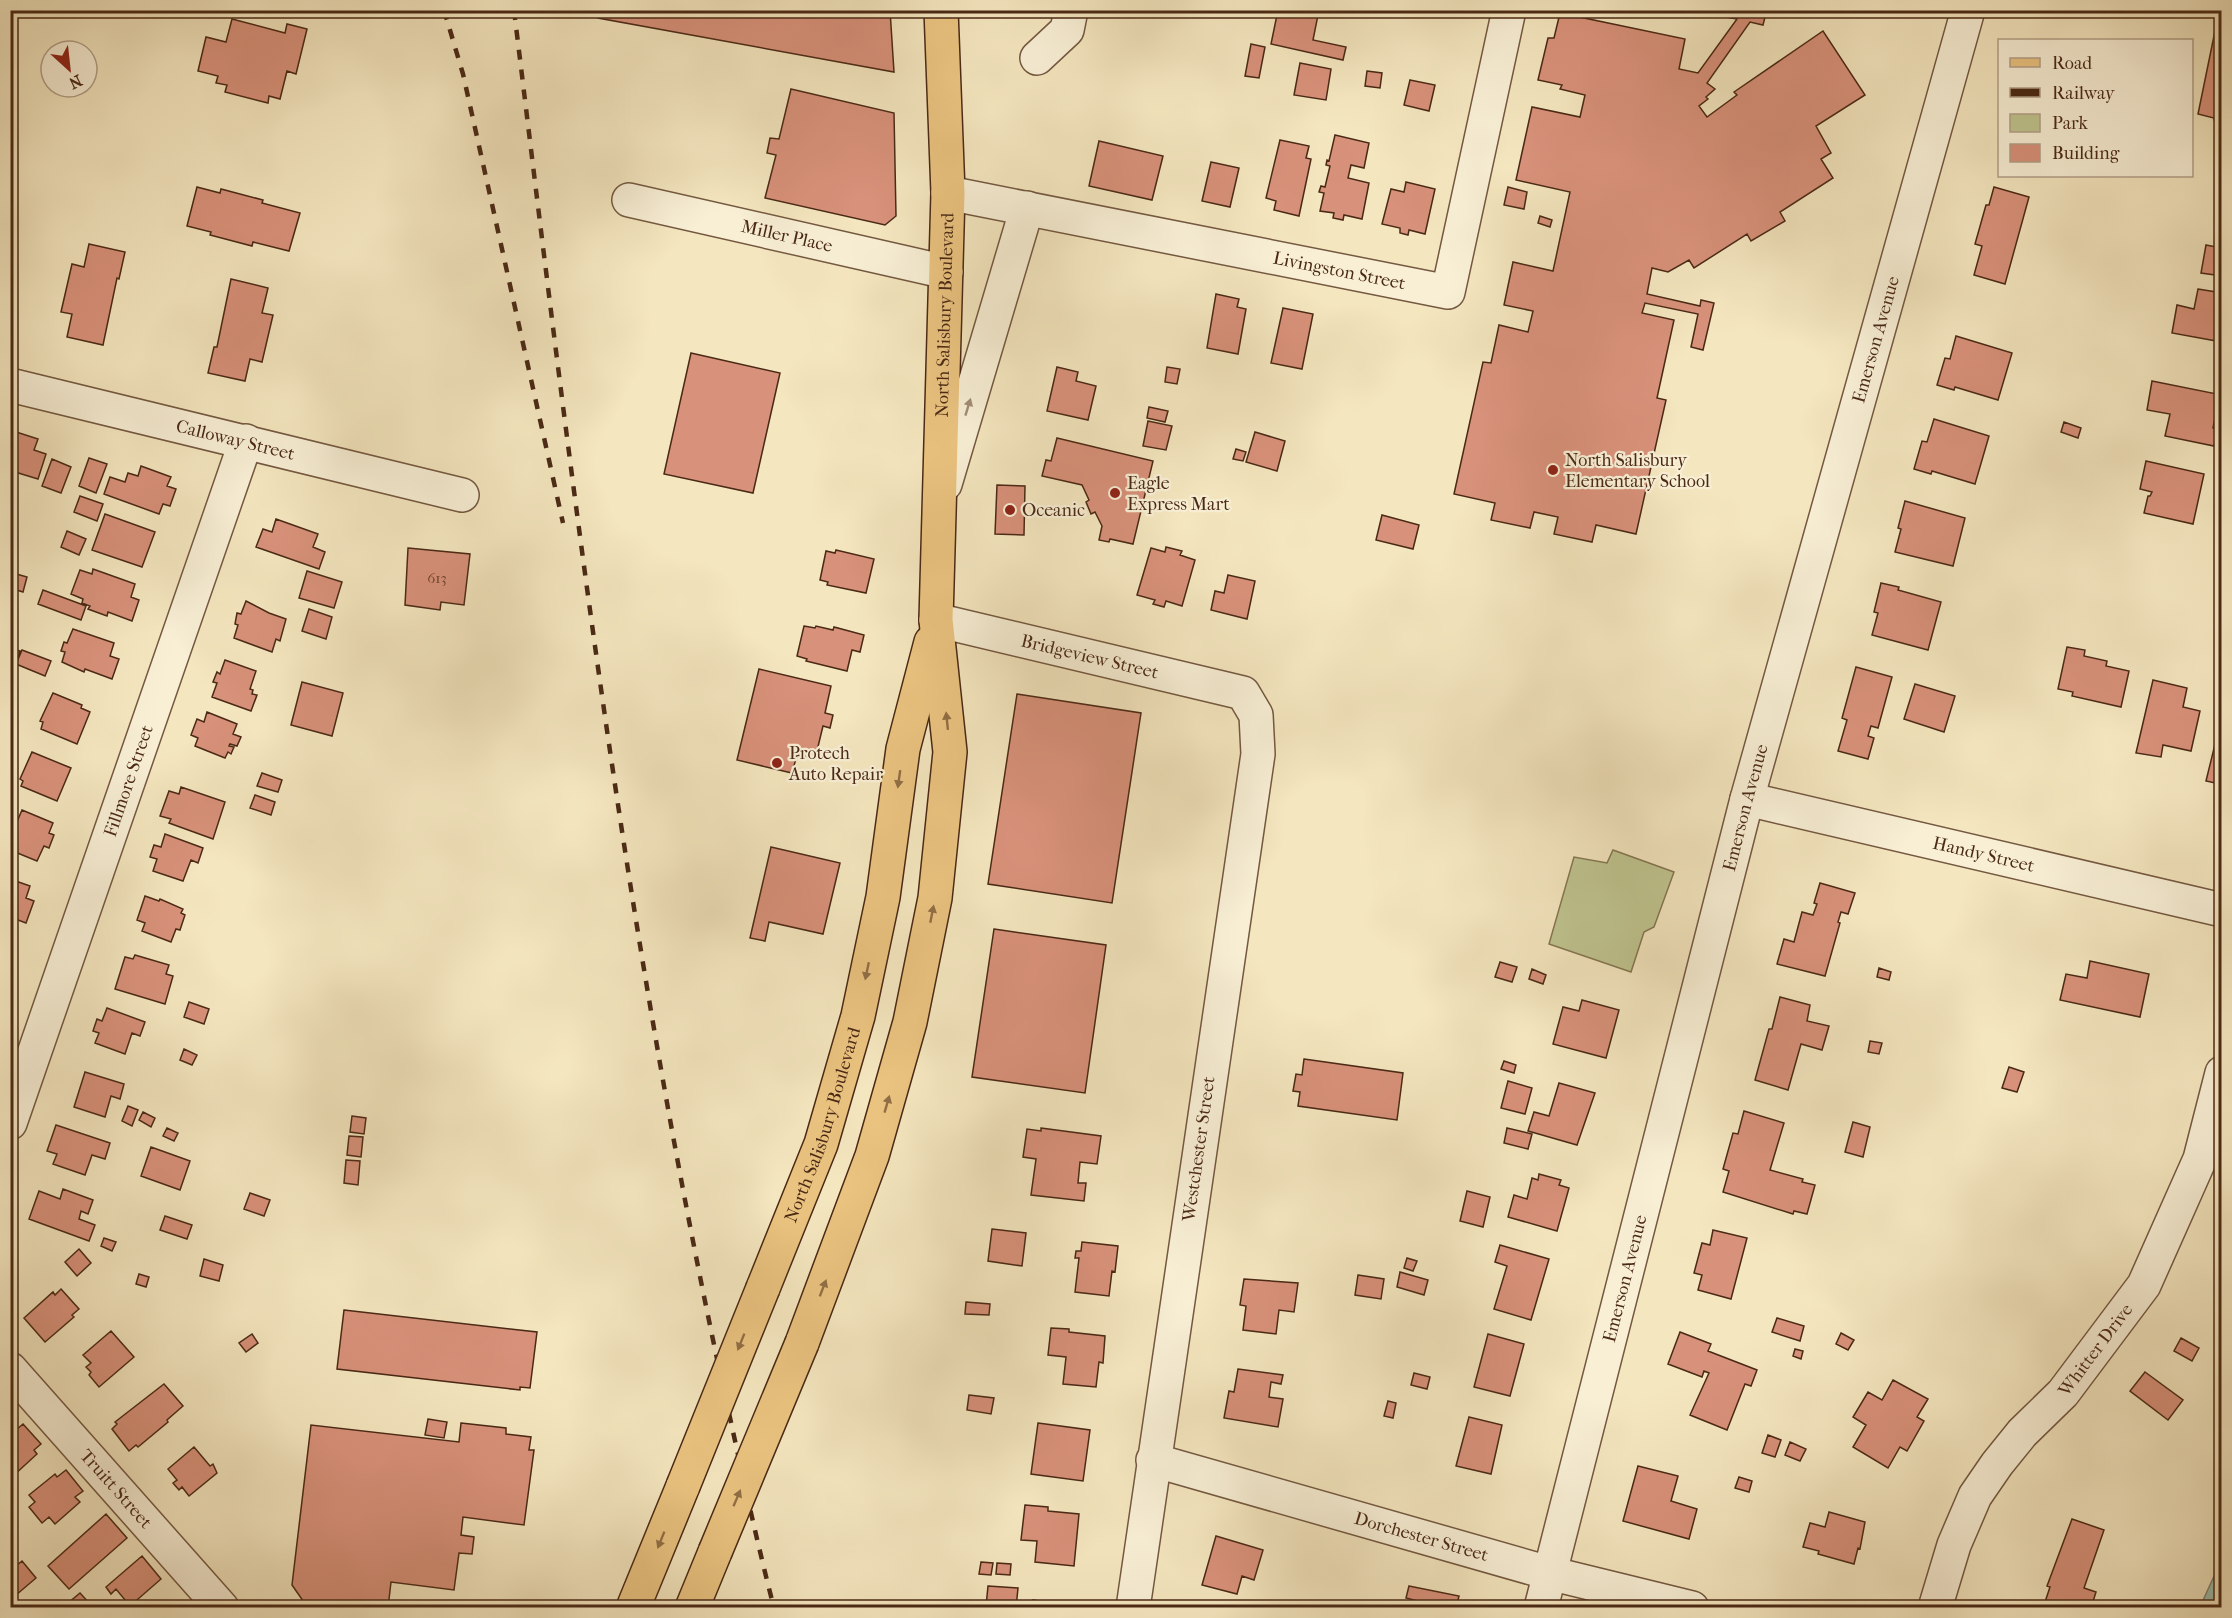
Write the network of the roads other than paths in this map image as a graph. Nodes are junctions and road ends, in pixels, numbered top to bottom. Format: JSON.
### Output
{"nodes":[{"id":1,"x":941,"y":10,"type":"edge"},
{"id":2,"x":1071,"y":10,"type":"edge"},
{"id":3,"x":1509,"y":10,"type":"edge"},
{"id":4,"x":1968,"y":10,"type":"edge"},
{"id":5,"x":1037,"y":58,"type":"dead end"},
{"id":6,"x":948,"y":193,"type":"junction"},
{"id":7,"x":629,"y":200,"type":"dead end"},
{"id":8,"x":1027,"y":208,"type":"junction"},
{"id":9,"x":946,"y":272,"type":"junction"},
{"id":10,"x":10,"y":385,"type":"edge"},
{"id":11,"x":246,"y":441,"type":"junction"},
{"id":12,"x":462,"y":495,"type":"dead end"},
{"id":13,"x":939,"y":503,"type":"junction"},
{"id":14,"x":936,"y":620,"type":"junction"},
{"id":15,"x":1243,"y":693,"type":"joint"},
{"id":16,"x":1747,"y":799,"type":"junction"},
{"id":17,"x":2222,"y":910,"type":"edge"},
{"id":18,"x":2222,"y":1073,"type":"edge"},
{"id":19,"x":10,"y":1123,"type":"edge"},
{"id":20,"x":10,"y":1369,"type":"edge"},
{"id":21,"x":1153,"y":1460,"type":"junction"},
{"id":22,"x":1549,"y":1573,"type":"junction"},
{"id":23,"x":222,"y":1608,"type":"edge"},
{"id":24,"x":633,"y":1608,"type":"edge"},
{"id":25,"x":692,"y":1608,"type":"edge"},
{"id":26,"x":1133,"y":1608,"type":"edge"},
{"id":27,"x":1541,"y":1608,"type":"edge"},
{"id":28,"x":1692,"y":1608,"type":"edge"},
{"id":29,"x":1935,"y":1608,"type":"edge"}],
"edges":[{"from":1,"to":6,"type":"main road","name":"North Salisbury Boulevard"},
{"from":2,"to":5,"type":"street"},
{"from":3,"to":8,"type":"street","name":"Livingston Street"},
{"from":4,"to":16,"type":"street","name":"Emerson Avenue"},
{"from":6,"to":8,"type":"street","name":"Livingston Street"},
{"from":6,"to":9,"type":"main road","name":"North Salisbury Boulevard"},
{"from":7,"to":9,"type":"street","name":"Miller Place"},
{"from":13,"to":8,"type":"street","one_way":true},
{"from":9,"to":13,"type":"main road","name":"North Salisbury Boulevard"},
{"from":10,"to":11,"type":"street","name":"Calloway Street"},
{"from":11,"to":12,"type":"street","name":"Calloway Street"},
{"from":11,"to":19,"type":"street","name":"Fillmore Street"},
{"from":13,"to":14,"type":"main road","name":"North Salisbury Boulevard"},
{"from":14,"to":15,"type":"street","name":"Bridgeview Street"},
{"from":14,"to":24,"type":"main road","name":"North Salisbury Boulevard","one_way":true,"bridge":true},
{"from":25,"to":14,"type":"main road","name":"North Salisbury Boulevard","one_way":true,"bridge":true},
{"from":15,"to":21,"type":"street","name":"Westchester Street"},
{"from":16,"to":17,"type":"street","name":"Handy Street"},
{"from":16,"to":22,"type":"street","name":"Emerson Avenue"},
{"from":18,"to":29,"type":"street","name":"Whitter Drive"},
{"from":20,"to":23,"type":"street","name":"Truitt Street"},
{"from":21,"to":22,"type":"street","name":"Dorchester Street"},
{"from":21,"to":26,"type":"street","name":"Westchester Street"},
{"from":22,"to":27,"type":"street","name":"Emerson Avenue"},
{"from":22,"to":28,"type":"street","name":"Dorchester Street"}]}
